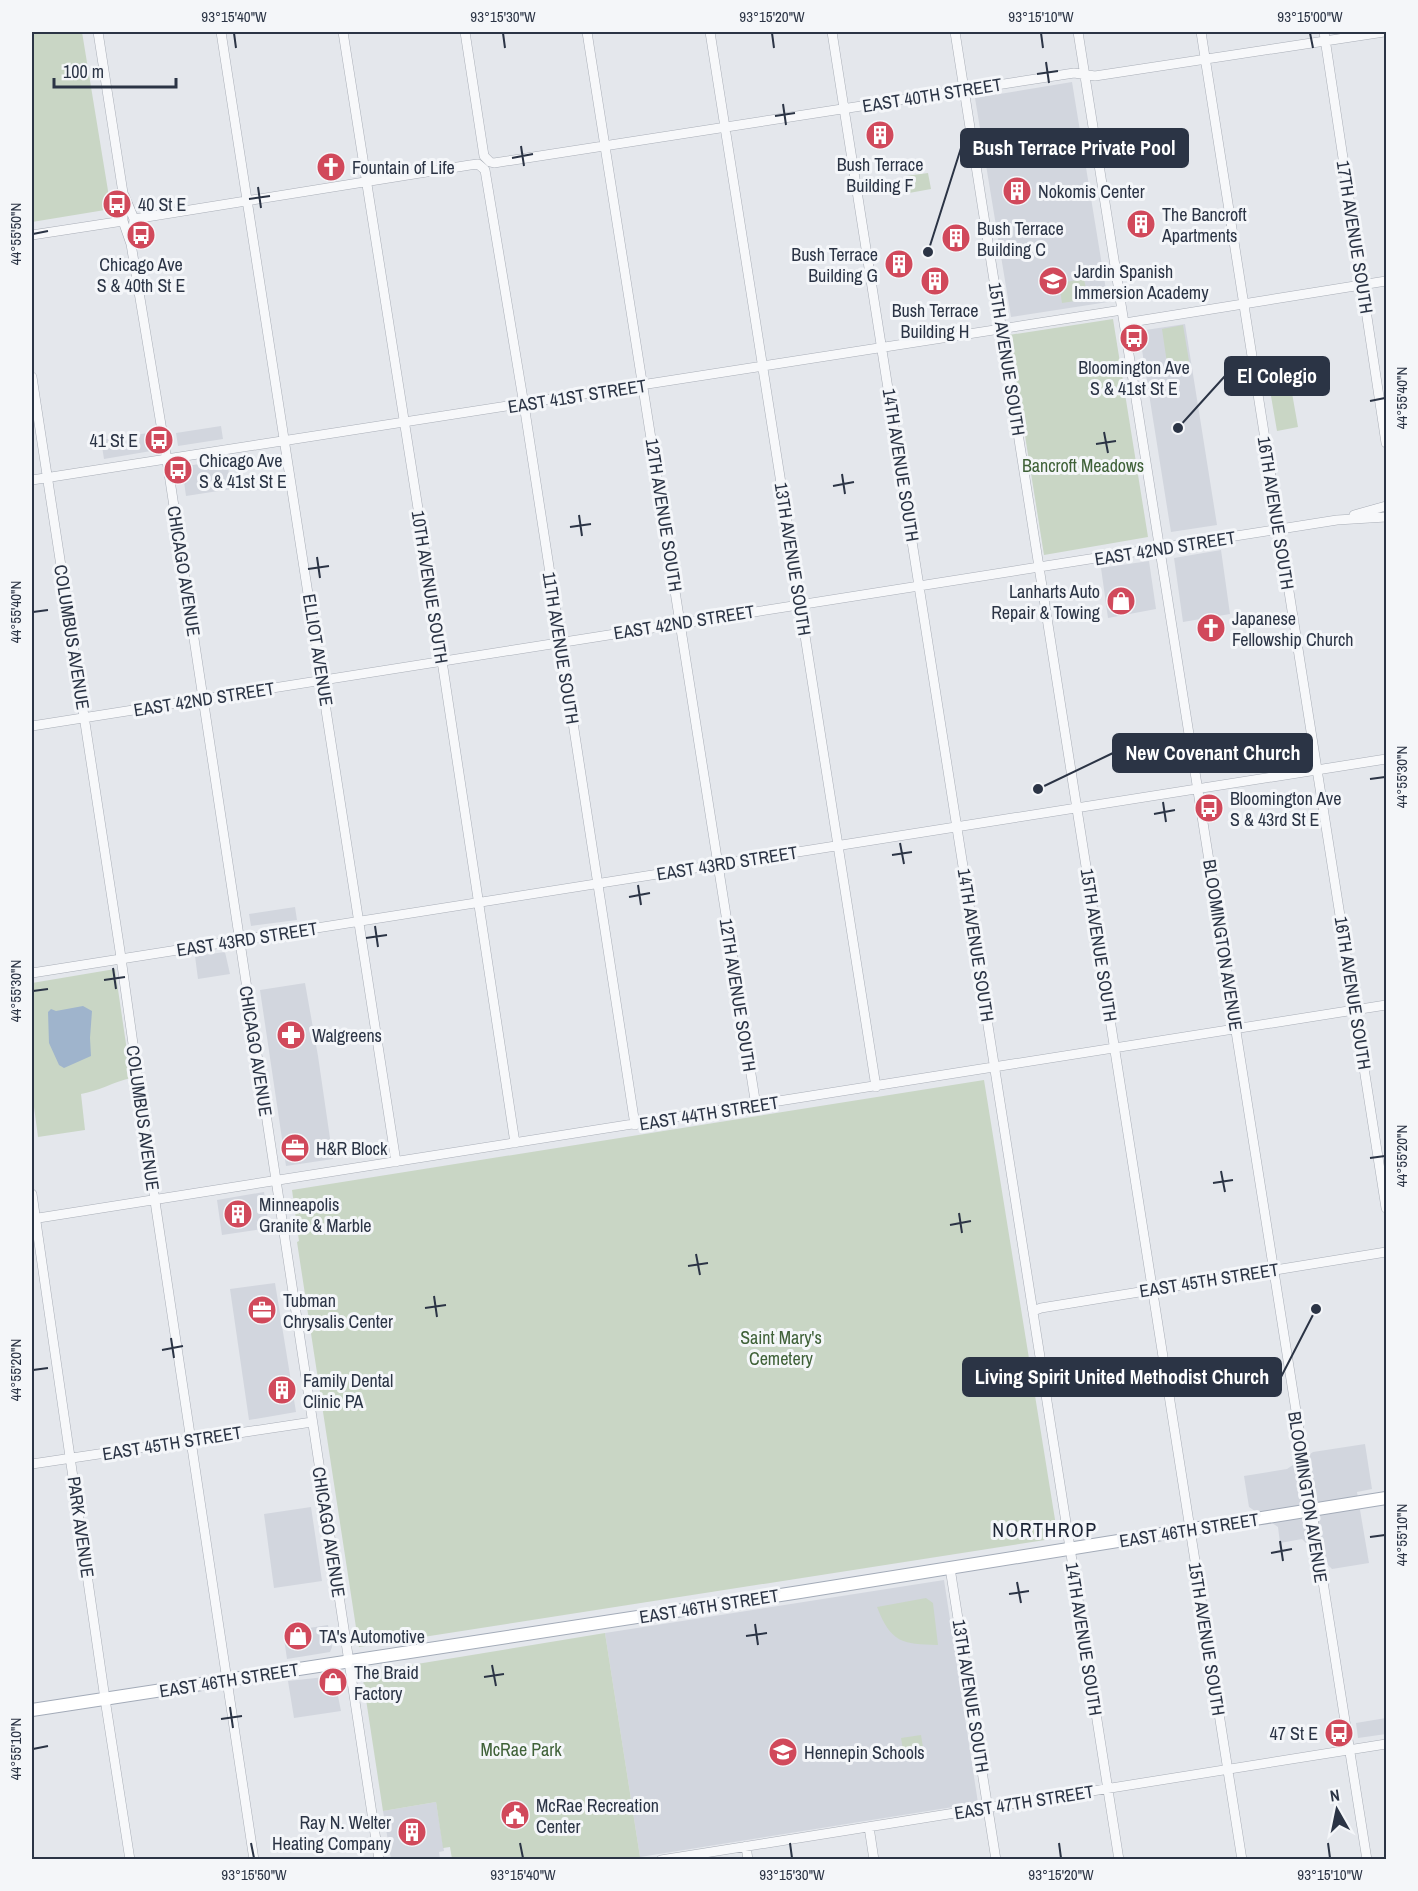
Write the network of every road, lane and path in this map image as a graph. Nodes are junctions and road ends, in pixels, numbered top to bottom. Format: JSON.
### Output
{"nodes":[{"id":1,"x":98,"y":32,"type":"edge"},
{"id":2,"x":221,"y":32,"type":"edge"},
{"id":3,"x":343,"y":32,"type":"edge"},
{"id":4,"x":465,"y":32,"type":"edge"},
{"id":5,"x":587,"y":32,"type":"edge"},
{"id":6,"x":710,"y":32,"type":"edge"},
{"id":7,"x":832,"y":32,"type":"edge"},
{"id":8,"x":955,"y":32,"type":"edge"},
{"id":9,"x":1078,"y":32,"type":"edge"},
{"id":10,"x":1201,"y":32,"type":"edge"},
{"id":11,"x":1384,"y":32,"type":"edge"},
{"id":12,"x":1324,"y":36,"type":"edge"},
{"id":13,"x":1205,"y":59,"type":"junction"},
{"id":14,"x":1085,"y":74,"type":"junction"},
{"id":15,"x":964,"y":90,"type":"junction"},
{"id":16,"x":844,"y":108,"type":"junction"},
{"id":17,"x":725,"y":126,"type":"junction"},
{"id":18,"x":605,"y":145,"type":"junction"},
{"id":19,"x":367,"y":182,"type":"junction"},
{"id":20,"x":123,"y":193,"type":"junction"},
{"id":21,"x":248,"y":201,"type":"junction"},
{"id":22,"x":134,"y":219,"type":"junction"},
{"id":23,"x":123,"y":221,"type":"junction"},
{"id":24,"x":32,"y":235,"type":"edge"},
{"id":25,"x":131,"y":244,"type":"junction"},
{"id":26,"x":1386,"y":281,"type":"edge"},
{"id":27,"x":1362,"y":285,"type":"junction"},
{"id":28,"x":1244,"y":304,"type":"junction"},
{"id":29,"x":1122,"y":310,"type":"junction"},
{"id":30,"x":1125,"y":322,"type":"junction"},
{"id":31,"x":1003,"y":330,"type":"junction"},
{"id":32,"x":882,"y":347,"type":"junction"},
{"id":33,"x":763,"y":366,"type":"junction"},
{"id":34,"x":32,"y":377,"type":"edge"},
{"id":35,"x":642,"y":386,"type":"junction"},
{"id":36,"x":524,"y":404,"type":"junction"},
{"id":37,"x":404,"y":422,"type":"junction"},
{"id":38,"x":285,"y":441,"type":"junction"},
{"id":39,"x":1386,"y":443,"type":"edge"},
{"id":40,"x":166,"y":459,"type":"junction"},
{"id":41,"x":47,"y":478,"type":"junction"},
{"id":42,"x":32,"y":480,"type":"edge"},
{"id":43,"x":1386,"y":506,"type":"edge"},
{"id":44,"x":1386,"y":517,"type":"edge"},
{"id":45,"x":1337,"y":520,"type":"junction"},
{"id":46,"x":1279,"y":529,"type":"junction"},
{"id":47,"x":1160,"y":549,"type":"junction"},
{"id":48,"x":1040,"y":567,"type":"junction"},
{"id":49,"x":920,"y":586,"type":"junction"},
{"id":50,"x":800,"y":605,"type":"junction"},
{"id":51,"x":681,"y":624,"type":"junction"},
{"id":52,"x":560,"y":642,"type":"junction"},
{"id":53,"x":442,"y":661,"type":"junction"},
{"id":54,"x":322,"y":679,"type":"junction"},
{"id":55,"x":204,"y":699,"type":"junction"},
{"id":56,"x":85,"y":717,"type":"junction"},
{"id":57,"x":32,"y":726,"type":"edge"},
{"id":58,"x":1386,"y":759,"type":"edge"},
{"id":59,"x":1318,"y":770,"type":"junction"},
{"id":60,"x":1198,"y":788,"type":"junction"},
{"id":61,"x":1078,"y":808,"type":"junction"},
{"id":62,"x":958,"y":827,"type":"junction"},
{"id":63,"x":838,"y":846,"type":"junction"},
{"id":64,"x":718,"y":865,"type":"junction"},
{"id":65,"x":599,"y":884,"type":"junction"},
{"id":66,"x":479,"y":902,"type":"junction"},
{"id":67,"x":359,"y":921,"type":"junction"},
{"id":68,"x":240,"y":939,"type":"junction"},
{"id":69,"x":121,"y":959,"type":"junction"},
{"id":70,"x":32,"y":973,"type":"edge"},
{"id":71,"x":1386,"y":1005,"type":"edge"},
{"id":72,"x":1355,"y":1010,"type":"junction"},
{"id":73,"x":1237,"y":1029,"type":"junction"},
{"id":74,"x":1116,"y":1049,"type":"junction"},
{"id":75,"x":996,"y":1068,"type":"junction"},
{"id":76,"x":876,"y":1087,"type":"junction"},
{"id":77,"x":756,"y":1106,"type":"junction"},
{"id":78,"x":635,"y":1125,"type":"junction"},
{"id":79,"x":515,"y":1143,"type":"junction"},
{"id":80,"x":396,"y":1162,"type":"junction"},
{"id":81,"x":276,"y":1181,"type":"junction"},
{"id":82,"x":32,"y":1194,"type":"edge"},
{"id":83,"x":155,"y":1200,"type":"junction"},
{"id":84,"x":1386,"y":1208,"type":"edge"},
{"id":85,"x":33,"y":1219,"type":"edge"},
{"id":86,"x":1386,"y":1252,"type":"edge"},
{"id":87,"x":1273,"y":1270,"type":"junction"},
{"id":88,"x":1154,"y":1289,"type":"junction"},
{"id":89,"x":1033,"y":1311,"type":"junction"},
{"id":90,"x":312,"y":1422,"type":"junction"},
{"id":91,"x":191,"y":1439,"type":"junction"},
{"id":92,"x":71,"y":1458,"type":"junction"},
{"id":93,"x":32,"y":1464,"type":"edge"},
{"id":94,"x":1386,"y":1498,"type":"edge"},
{"id":95,"x":1310,"y":1510,"type":"junction"},
{"id":96,"x":1191,"y":1530,"type":"junction"},
{"id":97,"x":1070,"y":1549,"type":"junction"},
{"id":98,"x":950,"y":1568,"type":"junction"},
{"id":99,"x":348,"y":1662,"type":"junction"},
{"id":100,"x":227,"y":1680,"type":"junction"},
{"id":101,"x":105,"y":1699,"type":"junction"},
{"id":102,"x":32,"y":1710,"type":"edge"},
{"id":103,"x":1386,"y":1744,"type":"edge"},
{"id":104,"x":1349,"y":1750,"type":"junction"},
{"id":105,"x":1227,"y":1769,"type":"junction"},
{"id":106,"x":1107,"y":1788,"type":"junction"},
{"id":107,"x":988,"y":1807,"type":"junction"},
{"id":108,"x":868,"y":1827,"type":"junction"},
{"id":109,"x":746,"y":1846,"type":"junction"},
{"id":110,"x":130,"y":1860,"type":"edge"},
{"id":111,"x":254,"y":1860,"type":"edge"},
{"id":112,"x":379,"y":1860,"type":"edge"},
{"id":113,"x":661,"y":1860,"type":"edge"},
{"id":114,"x":748,"y":1860,"type":"edge"},
{"id":115,"x":874,"y":1860,"type":"edge"},
{"id":116,"x":996,"y":1860,"type":"edge"},
{"id":117,"x":1119,"y":1860,"type":"edge"},
{"id":118,"x":1242,"y":1860,"type":"edge"},
{"id":119,"x":1367,"y":1860,"type":"edge"}],
"edges":[{"from":1,"to":20,"type":"street","name":"CHICAGO AVENUE"},
{"from":2,"to":21,"type":"street","name":"ELLIOT AVENUE"},
{"from":3,"to":19,"type":"street","name":"10TH AVENUE SOUTH"},
{"from":4,"to":18,"type":"street","name":"EAST 40TH STREET"},
{"from":5,"to":18,"type":"street","name":"12TH AVENUE SOUTH"},
{"from":6,"to":17,"type":"street","name":"13TH AVENUE SOUTH"},
{"from":7,"to":16,"type":"street","name":"14TH AVENUE SOUTH"},
{"from":8,"to":15,"type":"street","name":"15TH AVENUE SOUTH"},
{"from":9,"to":14,"type":"street","name":"BLOOMINGTON AVENUE"},
{"from":10,"to":13,"type":"street","name":"16TH AVENUE SOUTH"},
{"from":11,"to":12,"type":"street","name":"EAST 40TH STREET"},
{"from":12,"to":13,"type":"street","name":"EAST 40TH STREET"},
{"from":12,"to":27,"type":"street","name":"17TH AVENUE SOUTH"},
{"from":13,"to":14,"type":"street","name":"EAST 40TH STREET"},
{"from":13,"to":28,"type":"street","name":"16TH AVENUE SOUTH"},
{"from":14,"to":15,"type":"street","name":"EAST 40TH STREET"},
{"from":14,"to":29,"type":"street","name":"BLOOMINGTON AVENUE"},
{"from":15,"to":16,"type":"street","name":"EAST 40TH STREET"},
{"from":15,"to":31,"type":"street","name":"15TH AVENUE SOUTH"},
{"from":16,"to":17,"type":"street","name":"EAST 40TH STREET"},
{"from":16,"to":32,"type":"street","name":"14TH AVENUE SOUTH"},
{"from":17,"to":18,"type":"street","name":"EAST 40TH STREET"},
{"from":17,"to":33,"type":"street","name":"13TH AVENUE SOUTH"},
{"from":18,"to":35,"type":"street","name":"12TH AVENUE SOUTH"},
{"from":19,"to":21,"type":"street"},
{"from":19,"to":36,"type":"street","name":"11TH AVENUE SOUTH"},
{"from":19,"to":37,"type":"street","name":"10TH AVENUE SOUTH"},
{"from":20,"to":22,"type":"street","name":"CHICAGO AVENUE"},
{"from":20,"to":23,"type":"street","name":"CHICAGO AVENUE"},
{"from":21,"to":22,"type":"street"},
{"from":21,"to":38,"type":"street","name":"ELLIOT AVENUE"},
{"from":22,"to":25,"type":"street","name":"CHICAGO AVENUE"},
{"from":23,"to":24,"type":"street"},
{"from":23,"to":25,"type":"street","name":"CHICAGO AVENUE"},
{"from":25,"to":40,"type":"street","name":"CHICAGO AVENUE"},
{"from":26,"to":27,"type":"street"},
{"from":27,"to":28,"type":"street"},
{"from":27,"to":39,"type":"street","name":"17TH AVENUE SOUTH"},
{"from":28,"to":30,"type":"street"},
{"from":28,"to":46,"type":"street","name":"16TH AVENUE SOUTH"},
{"from":29,"to":30,"type":"street","name":"BLOOMINGTON AVENUE"},
{"from":29,"to":31,"type":"street","name":"EAST 41ST STREET"},
{"from":30,"to":47,"type":"street","name":"BLOOMINGTON AVENUE"},
{"from":31,"to":32,"type":"street","name":"EAST 41ST STREET"},
{"from":31,"to":48,"type":"street","name":"15TH AVENUE SOUTH"},
{"from":32,"to":33,"type":"street","name":"EAST 41ST STREET"},
{"from":32,"to":49,"type":"street","name":"14TH AVENUE SOUTH"},
{"from":33,"to":35,"type":"street","name":"EAST 41ST STREET"},
{"from":33,"to":50,"type":"street","name":"13TH AVENUE SOUTH"},
{"from":34,"to":41,"type":"street","name":"COLUMBUS AVENUE"},
{"from":35,"to":36,"type":"street","name":"EAST 41ST STREET"},
{"from":35,"to":51,"type":"street","name":"12TH AVENUE SOUTH"},
{"from":36,"to":37,"type":"street","name":"EAST 41ST STREET"},
{"from":36,"to":52,"type":"street","name":"11TH AVENUE SOUTH"},
{"from":37,"to":38,"type":"street","name":"EAST 41ST STREET"},
{"from":37,"to":53,"type":"street","name":"10TH AVENUE SOUTH"},
{"from":38,"to":40,"type":"street","name":"EAST 41ST STREET"},
{"from":38,"to":54,"type":"street","name":"ELLIOT AVENUE"},
{"from":40,"to":41,"type":"street","name":"EAST 41ST STREET"},
{"from":40,"to":55,"type":"street","name":"CHICAGO AVENUE"},
{"from":41,"to":42,"type":"street","name":"EAST 41ST STREET"},
{"from":41,"to":56,"type":"street","name":"COLUMBUS AVENUE"},
{"from":43,"to":45,"type":"street","name":"EAST 42ND STREET"},
{"from":44,"to":45,"type":"street","name":"EAST 42ND STREET"},
{"from":45,"to":46,"type":"street","name":"EAST 42ND STREET"},
{"from":46,"to":47,"type":"street","name":"EAST 42ND STREET"},
{"from":46,"to":59,"type":"street","name":"16TH AVENUE SOUTH"},
{"from":47,"to":48,"type":"street","name":"EAST 42ND STREET"},
{"from":47,"to":60,"type":"street","name":"BLOOMINGTON AVENUE"},
{"from":48,"to":49,"type":"street","name":"EAST 42ND STREET"},
{"from":48,"to":61,"type":"street","name":"15TH AVENUE SOUTH"},
{"from":49,"to":50,"type":"street","name":"EAST 42ND STREET"},
{"from":49,"to":62,"type":"street","name":"14TH AVENUE SOUTH"},
{"from":50,"to":51,"type":"street","name":"EAST 42ND STREET"},
{"from":50,"to":63,"type":"street","name":"13TH AVENUE SOUTH"},
{"from":51,"to":52,"type":"street","name":"EAST 42ND STREET"},
{"from":51,"to":64,"type":"street","name":"12TH AVENUE SOUTH"},
{"from":52,"to":53,"type":"street","name":"EAST 42ND STREET"},
{"from":52,"to":65,"type":"street","name":"11TH AVENUE SOUTH"},
{"from":53,"to":54,"type":"street","name":"EAST 42ND STREET"},
{"from":53,"to":66,"type":"street","name":"10TH AVENUE SOUTH"},
{"from":54,"to":55,"type":"street","name":"EAST 42ND STREET"},
{"from":54,"to":67,"type":"street","name":"ELLIOT AVENUE"},
{"from":55,"to":56,"type":"street","name":"EAST 42ND STREET"},
{"from":55,"to":68,"type":"street","name":"CHICAGO AVENUE"},
{"from":56,"to":57,"type":"street","name":"EAST 42ND STREET"},
{"from":56,"to":69,"type":"street","name":"COLUMBUS AVENUE"},
{"from":58,"to":59,"type":"street","name":"EAST 43RD STREET"},
{"from":59,"to":60,"type":"street","name":"EAST 43RD STREET"},
{"from":59,"to":72,"type":"street","name":"16TH AVENUE SOUTH"},
{"from":60,"to":61,"type":"street","name":"EAST 43RD STREET"},
{"from":60,"to":73,"type":"street","name":"BLOOMINGTON AVENUE"},
{"from":61,"to":62,"type":"street","name":"EAST 43RD STREET"},
{"from":61,"to":74,"type":"street","name":"15TH AVENUE SOUTH"},
{"from":62,"to":63,"type":"street","name":"EAST 43RD STREET"},
{"from":62,"to":75,"type":"street","name":"14TH AVENUE SOUTH"},
{"from":63,"to":64,"type":"street","name":"EAST 43RD STREET"},
{"from":63,"to":76,"type":"street","name":"13TH AVENUE SOUTH"},
{"from":64,"to":65,"type":"street","name":"EAST 43RD STREET"},
{"from":64,"to":77,"type":"street","name":"12TH AVENUE SOUTH"},
{"from":65,"to":66,"type":"street","name":"EAST 43RD STREET"},
{"from":65,"to":78,"type":"street","name":"11TH AVENUE SOUTH"},
{"from":66,"to":67,"type":"street","name":"EAST 43RD STREET"},
{"from":66,"to":79,"type":"street","name":"10TH AVENUE SOUTH"},
{"from":67,"to":68,"type":"street","name":"EAST 43RD STREET"},
{"from":67,"to":80,"type":"street","name":"ELLIOT AVENUE"},
{"from":68,"to":69,"type":"street","name":"EAST 43RD STREET"},
{"from":68,"to":81,"type":"street","name":"CHICAGO AVENUE"},
{"from":69,"to":70,"type":"street","name":"EAST 43RD STREET"},
{"from":69,"to":83,"type":"street","name":"COLUMBUS AVENUE"},
{"from":71,"to":72,"type":"street","name":"EAST 44TH STREET"},
{"from":72,"to":73,"type":"street","name":"EAST 44TH STREET"},
{"from":72,"to":84,"type":"street","name":"16TH AVENUE SOUTH"},
{"from":73,"to":74,"type":"street","name":"EAST 44TH STREET"},
{"from":73,"to":87,"type":"street","name":"BLOOMINGTON AVENUE"},
{"from":74,"to":75,"type":"street","name":"EAST 44TH STREET"},
{"from":74,"to":88,"type":"street","name":"15TH AVENUE SOUTH"},
{"from":75,"to":76,"type":"street","name":"EAST 44TH STREET"},
{"from":75,"to":89,"type":"street","name":"14TH AVENUE SOUTH"},
{"from":76,"to":77,"type":"street","name":"EAST 44TH STREET"},
{"from":77,"to":78,"type":"street","name":"EAST 44TH STREET"},
{"from":78,"to":79,"type":"street","name":"EAST 44TH STREET"},
{"from":79,"to":80,"type":"street","name":"EAST 44TH STREET"},
{"from":80,"to":81,"type":"street","name":"EAST 44TH STREET"},
{"from":81,"to":83,"type":"street","name":"EAST 44TH STREET"},
{"from":81,"to":90,"type":"street","name":"CHICAGO AVENUE"},
{"from":82,"to":85,"type":"street","name":"PARK AVENUE"},
{"from":83,"to":85,"type":"street","name":"EAST 44TH STREET"},
{"from":83,"to":91,"type":"street","name":"COLUMBUS AVENUE"},
{"from":85,"to":92,"type":"street","name":"PARK AVENUE"},
{"from":86,"to":87,"type":"street","name":"EAST 45TH STREET"},
{"from":87,"to":88,"type":"street","name":"EAST 45TH STREET"},
{"from":87,"to":95,"type":"street","name":"BLOOMINGTON AVENUE"},
{"from":88,"to":89,"type":"street","name":"EAST 45TH STREET"},
{"from":88,"to":96,"type":"street","name":"15TH AVENUE SOUTH"},
{"from":89,"to":97,"type":"street","name":"14TH AVENUE SOUTH"},
{"from":90,"to":91,"type":"street","name":"EAST 45TH STREET"},
{"from":90,"to":99,"type":"street","name":"CHICAGO AVENUE"},
{"from":91,"to":92,"type":"street","name":"EAST 45TH STREET"},
{"from":91,"to":100,"type":"street","name":"COLUMBUS AVENUE"},
{"from":92,"to":93,"type":"street","name":"EAST 45TH STREET"},
{"from":92,"to":101,"type":"street","name":"PARK AVENUE"},
{"from":94,"to":95,"type":"main road","name":"EAST 46TH STREET"},
{"from":95,"to":96,"type":"main road","name":"EAST 46TH STREET"},
{"from":95,"to":104,"type":"street","name":"BLOOMINGTON AVENUE"},
{"from":96,"to":97,"type":"main road","name":"EAST 46TH STREET"},
{"from":96,"to":105,"type":"street","name":"15TH AVENUE SOUTH"},
{"from":97,"to":98,"type":"main road","name":"EAST 46TH STREET"},
{"from":97,"to":106,"type":"street","name":"14TH AVENUE SOUTH"},
{"from":98,"to":99,"type":"main road","name":"EAST 46TH STREET"},
{"from":98,"to":107,"type":"street","name":"13TH AVENUE SOUTH"},
{"from":99,"to":100,"type":"main road","name":"EAST 46TH STREET"},
{"from":99,"to":112,"type":"street","name":"CHICAGO AVENUE"},
{"from":100,"to":101,"type":"main road","name":"EAST 46TH STREET"},
{"from":100,"to":111,"type":"street","name":"COLUMBUS AVENUE"},
{"from":101,"to":102,"type":"main road","name":"EAST 46TH STREET"},
{"from":101,"to":110,"type":"street","name":"PARK AVENUE"},
{"from":103,"to":104,"type":"street","name":"EAST 47TH STREET"},
{"from":104,"to":105,"type":"street","name":"EAST 47TH STREET"},
{"from":104,"to":119,"type":"street","name":"BLOOMINGTON AVENUE"},
{"from":105,"to":106,"type":"street","name":"EAST 47TH STREET"},
{"from":105,"to":118,"type":"street","name":"15TH AVENUE SOUTH"},
{"from":106,"to":107,"type":"street","name":"EAST 47TH STREET"},
{"from":106,"to":117,"type":"street","name":"14TH AVENUE SOUTH"},
{"from":107,"to":108,"type":"street","name":"EAST 47TH STREET"},
{"from":107,"to":116,"type":"street","name":"13TH AVENUE SOUTH"},
{"from":108,"to":109,"type":"street","name":"EAST 47TH STREET"},
{"from":108,"to":115,"type":"street"},
{"from":109,"to":113,"type":"street","name":"EAST 47TH STREET"},
{"from":109,"to":114,"type":"street"}]}
